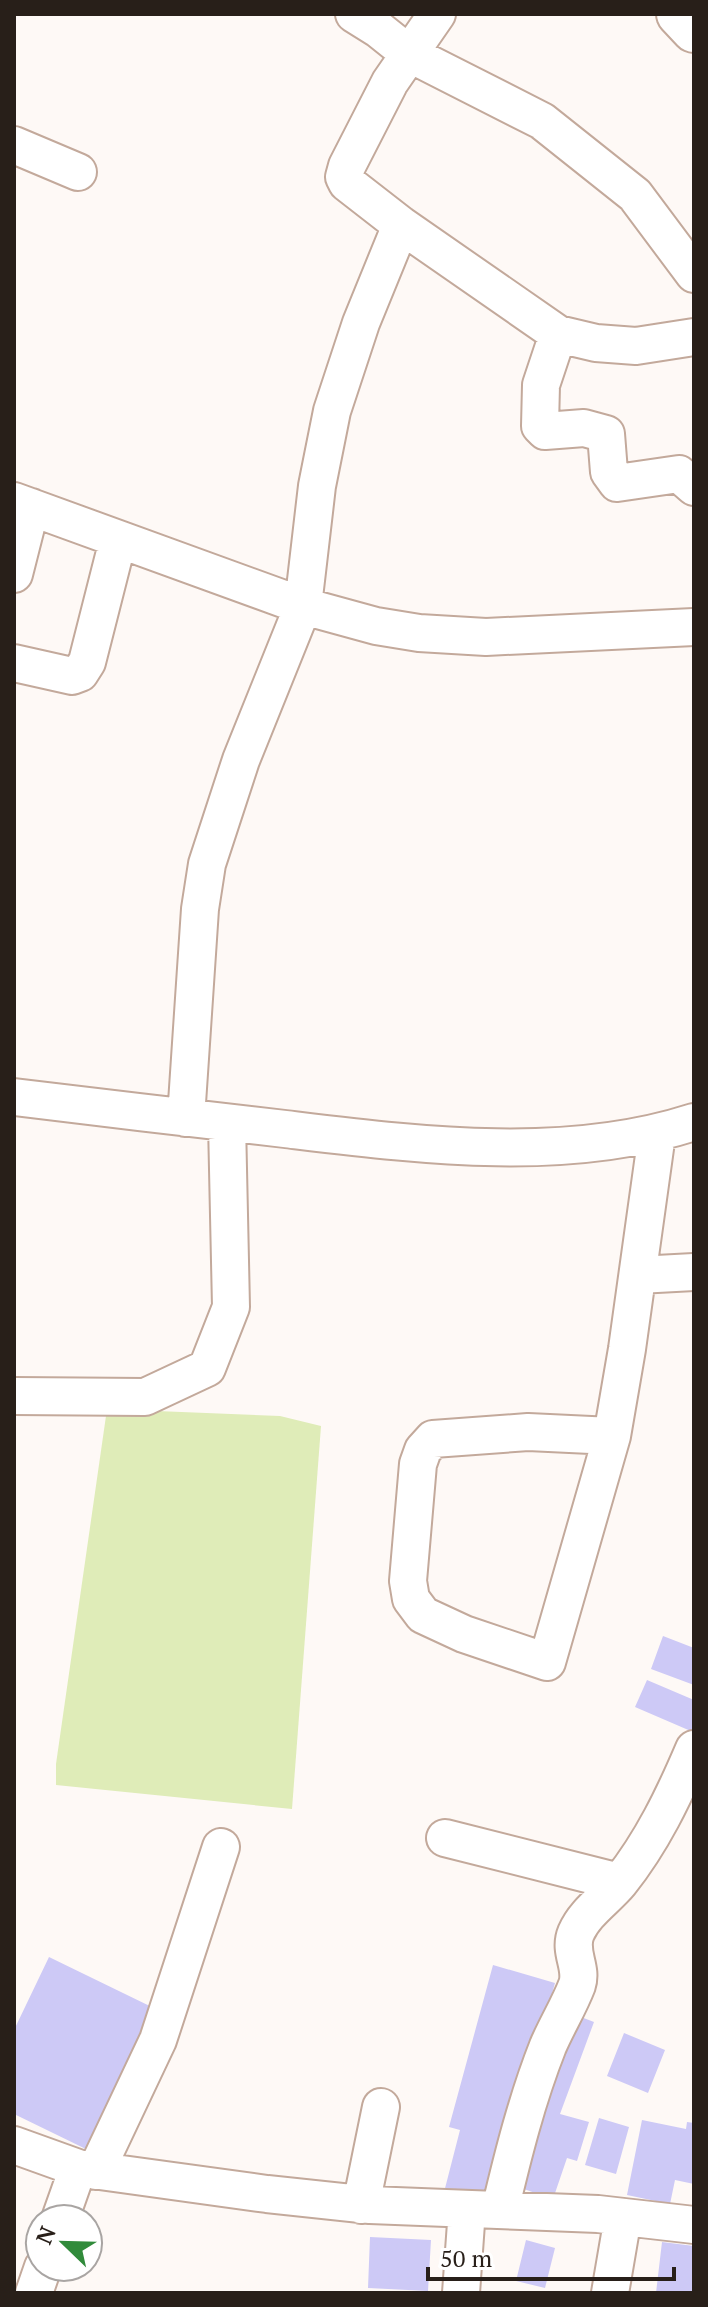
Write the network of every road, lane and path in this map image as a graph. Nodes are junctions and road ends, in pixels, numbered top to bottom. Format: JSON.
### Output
{"nodes":[{"id":1,"x":354,"y":14,"type":"edge"},
{"id":2,"x":437,"y":14,"type":"edge"},
{"id":3,"x":679,"y":14,"type":"edge"},
{"id":4,"x":694,"y":30,"type":"edge"},
{"id":5,"x":408,"y":53,"type":"junction"},
{"id":6,"x":14,"y":145,"type":"edge"},
{"id":7,"x":78,"y":172,"type":"dead end"},
{"id":8,"x":401,"y":225,"type":"junction"},
{"id":9,"x":694,"y":274,"type":"edge"},
{"id":10,"x":558,"y":334,"type":"junction"},
{"id":11,"x":694,"y":337,"type":"edge"},
{"id":12,"x":694,"y":487,"type":"edge"},
{"id":13,"x":23,"y":504,"type":"edge"},
{"id":14,"x":118,"y":540,"type":"junction"},
{"id":15,"x":14,"y":574,"type":"edge"},
{"id":16,"x":303,"y":606,"type":"junction"},
{"id":17,"x":694,"y":627,"type":"edge"},
{"id":18,"x":14,"y":663,"type":"edge"},
{"id":19,"x":14,"y":1097,"type":"edge"},
{"id":20,"x":186,"y":1118,"type":"junction"},
{"id":21,"x":694,"y":1122,"type":"edge"},
{"id":22,"x":227,"y":1123,"type":"junction"},
{"id":23,"x":657,"y":1134,"type":"junction"},
{"id":24,"x":694,"y":1272,"type":"edge"},
{"id":25,"x":638,"y":1275,"type":"junction"},
{"id":26,"x":14,"y":1396,"type":"edge"},
{"id":27,"x":612,"y":1436,"type":"junction"},
{"id":28,"x":694,"y":1749,"type":"edge"},
{"id":29,"x":445,"y":1838,"type":"dead end"},
{"id":30,"x":221,"y":1847,"type":"dead end"},
{"id":31,"x":619,"y":1882,"type":"junction"},
{"id":32,"x":381,"y":2107,"type":"dead end"},
{"id":33,"x":14,"y":2145,"type":"edge"},
{"id":34,"x":87,"y":2169,"type":"junction"},
{"id":35,"x":69,"y":2203,"type":"edge"},
{"id":36,"x":361,"y":2205,"type":"junction"},
{"id":37,"x":484,"y":2210,"type":"junction"},
{"id":38,"x":623,"y":2217,"type":"junction"},
{"id":39,"x":694,"y":2225,"type":"edge"},
{"id":40,"x":461,"y":2293,"type":"edge"},
{"id":41,"x":610,"y":2293,"type":"edge"}],
"edges":[{"from":1,"to":5,"type":"street"},
{"from":2,"to":5,"type":"street"},
{"from":3,"to":4,"type":"main road"},
{"from":5,"to":8,"type":"street"},
{"from":5,"to":9,"type":"street"},
{"from":6,"to":7,"type":"street"},
{"from":8,"to":10,"type":"street"},
{"from":8,"to":16,"type":"street"},
{"from":10,"to":11,"type":"street"},
{"from":10,"to":12,"type":"street"},
{"from":13,"to":14,"type":"street"},
{"from":13,"to":15,"type":"street"},
{"from":14,"to":16,"type":"street"},
{"from":14,"to":18,"type":"street"},
{"from":16,"to":17,"type":"street"},
{"from":16,"to":20,"type":"street"},
{"from":19,"to":20,"type":"street"},
{"from":20,"to":22,"type":"street"},
{"from":21,"to":23,"type":"street"},
{"from":22,"to":23,"type":"street"},
{"from":22,"to":26,"type":"street"},
{"from":23,"to":25,"type":"street"},
{"from":24,"to":25,"type":"street"},
{"from":25,"to":27,"type":"street"},
{"from":27,"to":27,"type":"street"},
{"from":28,"to":31,"type":"street"},
{"from":29,"to":31,"type":"street"},
{"from":30,"to":34,"type":"street"},
{"from":31,"to":37,"type":"street"},
{"from":32,"to":36,"type":"street"},
{"from":33,"to":34,"type":"street"},
{"from":34,"to":35,"type":"street"},
{"from":34,"to":36,"type":"street"},
{"from":36,"to":37,"type":"street"},
{"from":37,"to":38,"type":"street"},
{"from":37,"to":40,"type":"street"},
{"from":38,"to":39,"type":"street"},
{"from":38,"to":41,"type":"street"}]}
